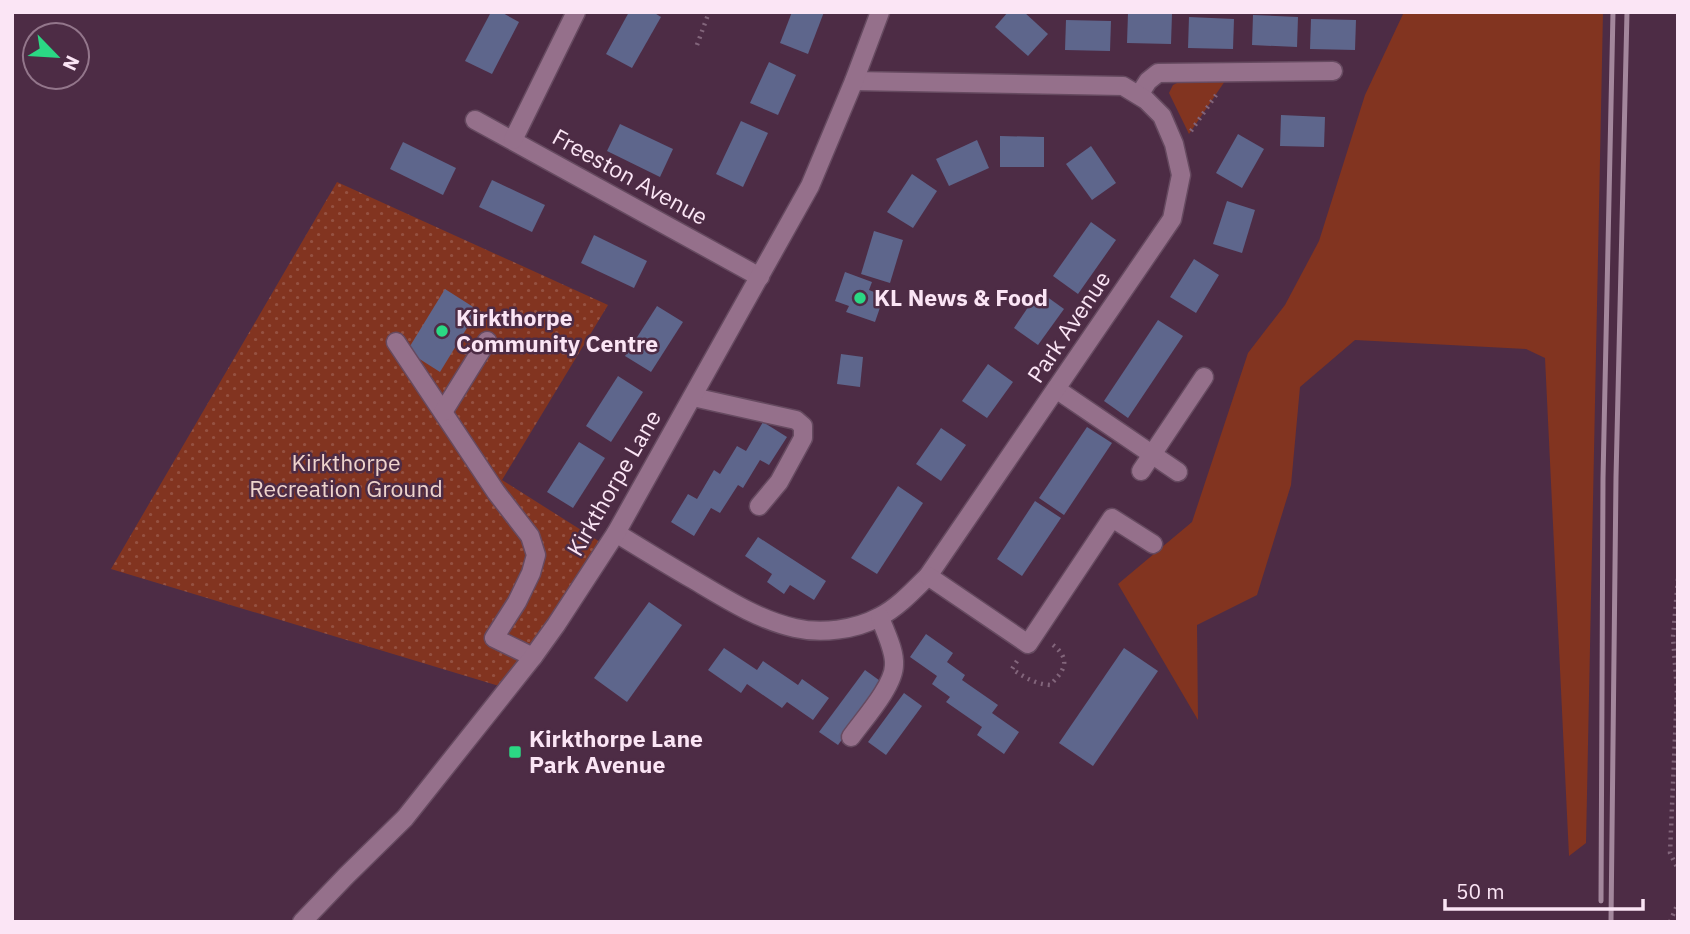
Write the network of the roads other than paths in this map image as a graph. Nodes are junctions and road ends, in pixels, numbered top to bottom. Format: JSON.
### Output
{"nodes":[{"id":1,"x":576,"y":12,"type":"edge"},
{"id":2,"x":880,"y":12,"type":"edge"},
{"id":3,"x":1333,"y":71,"type":"dead end"},
{"id":4,"x":854,"y":80,"type":"junction"},
{"id":5,"x":1139,"y":95,"type":"junction"},
{"id":6,"x":475,"y":120,"type":"dead end"},
{"id":7,"x":513,"y":141,"type":"junction"},
{"id":8,"x":760,"y":277,"type":"junction"},
{"id":9,"x":487,"y":341,"type":"dead end"},
{"id":10,"x":396,"y":342,"type":"dead end"},
{"id":11,"x":1205,"y":377,"type":"dead end"},
{"id":12,"x":1056,"y":389,"type":"junction"},
{"id":13,"x":693,"y":397,"type":"junction"},
{"id":14,"x":443,"y":412,"type":"junction"},
{"id":15,"x":1152,"y":455,"type":"junction"},
{"id":16,"x":1141,"y":471,"type":"dead end"},
{"id":17,"x":1178,"y":472,"type":"dead end"},
{"id":18,"x":759,"y":506,"type":"dead end"},
{"id":19,"x":617,"y":533,"type":"junction"},
{"id":20,"x":1153,"y":544,"type":"dead end"},
{"id":21,"x":928,"y":576,"type":"junction"},
{"id":22,"x":880,"y":617,"type":"junction"},
{"id":23,"x":533,"y":657,"type":"junction"},
{"id":24,"x":851,"y":737,"type":"dead end"},
{"id":25,"x":302,"y":922,"type":"edge"}],
"edges":[{"from":1,"to":7,"type":"street"},
{"from":2,"to":4,"type":"street","name":"Kirkthorpe Lane"},
{"from":3,"to":5,"type":"street"},
{"from":4,"to":5,"type":"street","name":"Park Avenue"},
{"from":4,"to":8,"type":"street","name":"Kirkthorpe Lane"},
{"from":5,"to":12,"type":"street","name":"Park Avenue"},
{"from":6,"to":7,"type":"street","name":"Freeston Avenue"},
{"from":7,"to":8,"type":"street","name":"Freeston Avenue"},
{"from":8,"to":13,"type":"street","name":"Kirkthorpe Lane"},
{"from":9,"to":14,"type":"street"},
{"from":10,"to":14,"type":"street"},
{"from":11,"to":15,"type":"street"},
{"from":12,"to":15,"type":"street"},
{"from":12,"to":21,"type":"street","name":"Park Avenue"},
{"from":13,"to":18,"type":"street"},
{"from":13,"to":19,"type":"street","name":"Kirkthorpe Lane"},
{"from":14,"to":23,"type":"street"},
{"from":15,"to":16,"type":"street"},
{"from":15,"to":17,"type":"street"},
{"from":19,"to":22,"type":"street","name":"Park Avenue"},
{"from":19,"to":23,"type":"street","name":"Kirkthorpe Lane"},
{"from":20,"to":21,"type":"street"},
{"from":21,"to":22,"type":"street","name":"Park Avenue"},
{"from":22,"to":24,"type":"street"},
{"from":23,"to":25,"type":"street","name":"Kirkthorpe Lane"}]}
